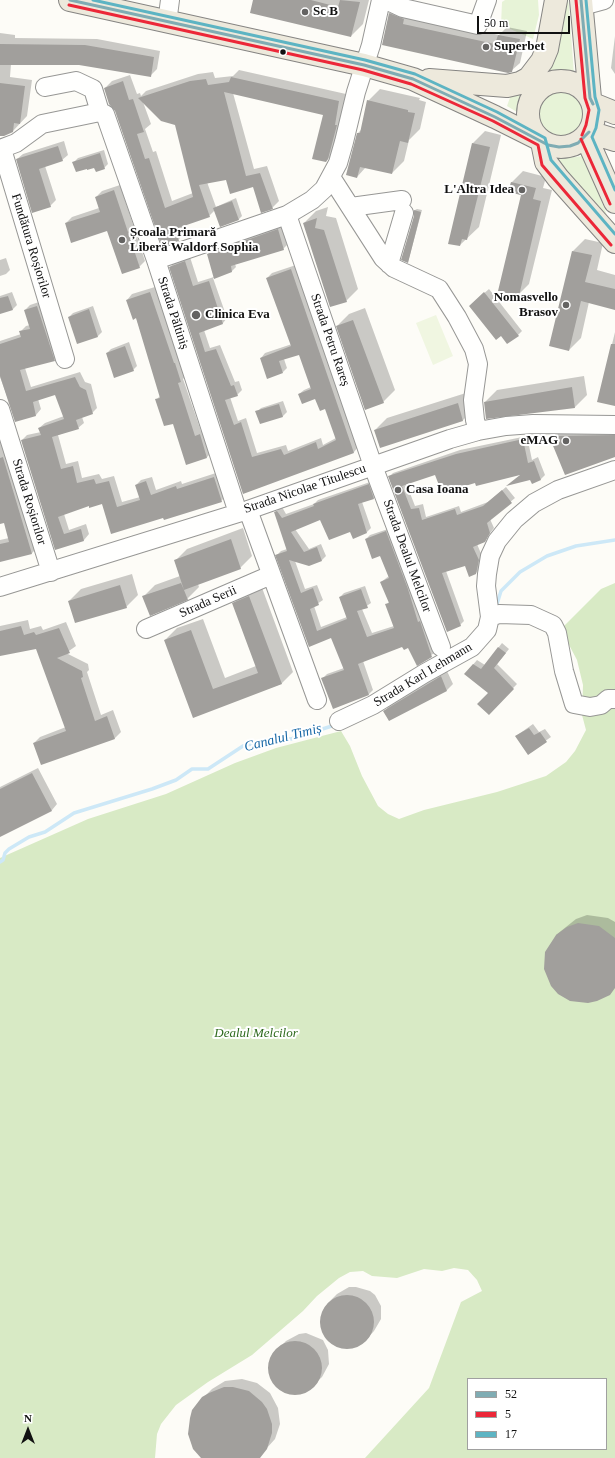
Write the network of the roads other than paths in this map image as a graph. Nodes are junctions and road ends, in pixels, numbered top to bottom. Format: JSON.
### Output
{"nodes":[{"id":1,"x":70,"y":0,"type":"edge"},
{"id":2,"x":170,"y":0,"type":"edge"},
{"id":3,"x":381,"y":0,"type":"edge"},
{"id":4,"x":386,"y":0,"type":"edge"},
{"id":5,"x":487,"y":0,"type":"edge"},
{"id":6,"x":556,"y":0,"type":"edge"},
{"id":7,"x":604,"y":0,"type":"edge"},
{"id":8,"x":104,"y":3,"type":"edge"},
{"id":9,"x":581,"y":3,"type":"edge"},
{"id":10,"x":167,"y":23,"type":"junction"},
{"id":11,"x":364,"y":65,"type":"junction"},
{"id":12,"x":414,"y":79,"type":"junction"},
{"id":13,"x":45,"y":87,"type":"dead end"},
{"id":14,"x":591,"y":101,"type":"junction"},
{"id":15,"x":103,"y":113,"type":"junction"},
{"id":16,"x":615,"y":113,"type":"edge"},
{"id":17,"x":588,"y":134,"type":"junction"},
{"id":18,"x":540,"y":140,"type":"junction"},
{"id":19,"x":615,"y":140,"type":"edge"},
{"id":20,"x":1,"y":149,"type":"edge"},
{"id":21,"x":331,"y":177,"type":"junction"},
{"id":22,"x":615,"y":202,"type":"edge"},
{"id":23,"x":351,"y":207,"type":"junction"},
{"id":24,"x":287,"y":215,"type":"junction"},
{"id":25,"x":615,"y":242,"type":"edge"},
{"id":26,"x":156,"y":260,"type":"junction"},
{"id":27,"x":389,"y":264,"type":"junction"},
{"id":28,"x":65,"y":359,"type":"dead end"},
{"id":29,"x":0,"y":409,"type":"edge"},
{"id":30,"x":615,"y":425,"type":"edge"},
{"id":31,"x":478,"y":431,"type":"junction"},
{"id":32,"x":373,"y":466,"type":"junction"},
{"id":33,"x":615,"y":470,"type":"edge"},
{"id":34,"x":243,"y":511,"type":"junction"},
{"id":35,"x":51,"y":572,"type":"junction"},
{"id":36,"x":271,"y":574,"type":"junction"},
{"id":37,"x":0,"y":587,"type":"edge"},
{"id":38,"x":490,"y":617,"type":"junction"},
{"id":39,"x":146,"y":630,"type":"dead end"},
{"id":40,"x":441,"y":647,"type":"dead end"},
{"id":41,"x":615,"y":699,"type":"edge"},
{"id":42,"x":317,"y":700,"type":"dead end"},
{"id":43,"x":339,"y":721,"type":"dead end"}],
"edges":[{"from":1,"to":8,"type":"main road"},
{"from":2,"to":10,"type":"street"},
{"from":3,"to":11,"type":"street"},
{"from":4,"to":5,"type":"street"},
{"from":6,"to":12,"type":"main road"},
{"from":7,"to":9,"type":"street"},
{"from":8,"to":10,"type":"main road"},
{"from":9,"to":14,"type":"main road"},
{"from":10,"to":11,"type":"main road"},
{"from":11,"to":12,"type":"main road"},
{"from":11,"to":21,"type":"street"},
{"from":12,"to":18,"type":"main road"},
{"from":13,"to":15,"type":"street","name":"Strada Păltiniș"},
{"from":14,"to":16,"type":"main road"},
{"from":14,"to":17,"type":"main road"},
{"from":14,"to":18,"type":"main road"},
{"from":15,"to":20,"type":"street","name":"Fundătura Roșiorilor"},
{"from":15,"to":26,"type":"street","name":"Strada Păltiniș"},
{"from":17,"to":18,"type":"main road"},
{"from":17,"to":19,"type":"main road"},
{"from":17,"to":22,"type":"main road"},
{"from":18,"to":25,"type":"main road"},
{"from":20,"to":28,"type":"street","name":"Fundătura Roșiorilor"},
{"from":21,"to":23,"type":"street"},
{"from":21,"to":24,"type":"street"},
{"from":23,"to":27,"type":"street"},
{"from":23,"to":27,"type":"street"},
{"from":24,"to":26,"type":"street"},
{"from":24,"to":32,"type":"street","name":"Strada Petru Rareș"},
{"from":26,"to":34,"type":"street","name":"Strada Păltiniș"},
{"from":27,"to":31,"type":"street"},
{"from":29,"to":35,"type":"street","name":"Strada Roșiorilor"},
{"from":30,"to":31,"type":"street","name":"Strada Nicolae Titulescu"},
{"from":31,"to":32,"type":"street","name":"Strada Nicolae Titulescu"},
{"from":32,"to":34,"type":"street","name":"Strada Nicolae Titulescu"},
{"from":32,"to":40,"type":"street","name":"Strada Dealul Melcilor"},
{"from":33,"to":38,"type":"street","name":"Strada Karl Lehmann"},
{"from":34,"to":35,"type":"street","name":"Strada Nicolae Titulescu"},
{"from":34,"to":36,"type":"street"},
{"from":35,"to":37,"type":"street","name":"Strada Nicolae Titulescu"},
{"from":36,"to":39,"type":"street","name":"Strada Serii"},
{"from":36,"to":42,"type":"street"},
{"from":38,"to":41,"type":"street"},
{"from":38,"to":43,"type":"street","name":"Strada Karl Lehmann"}]}
